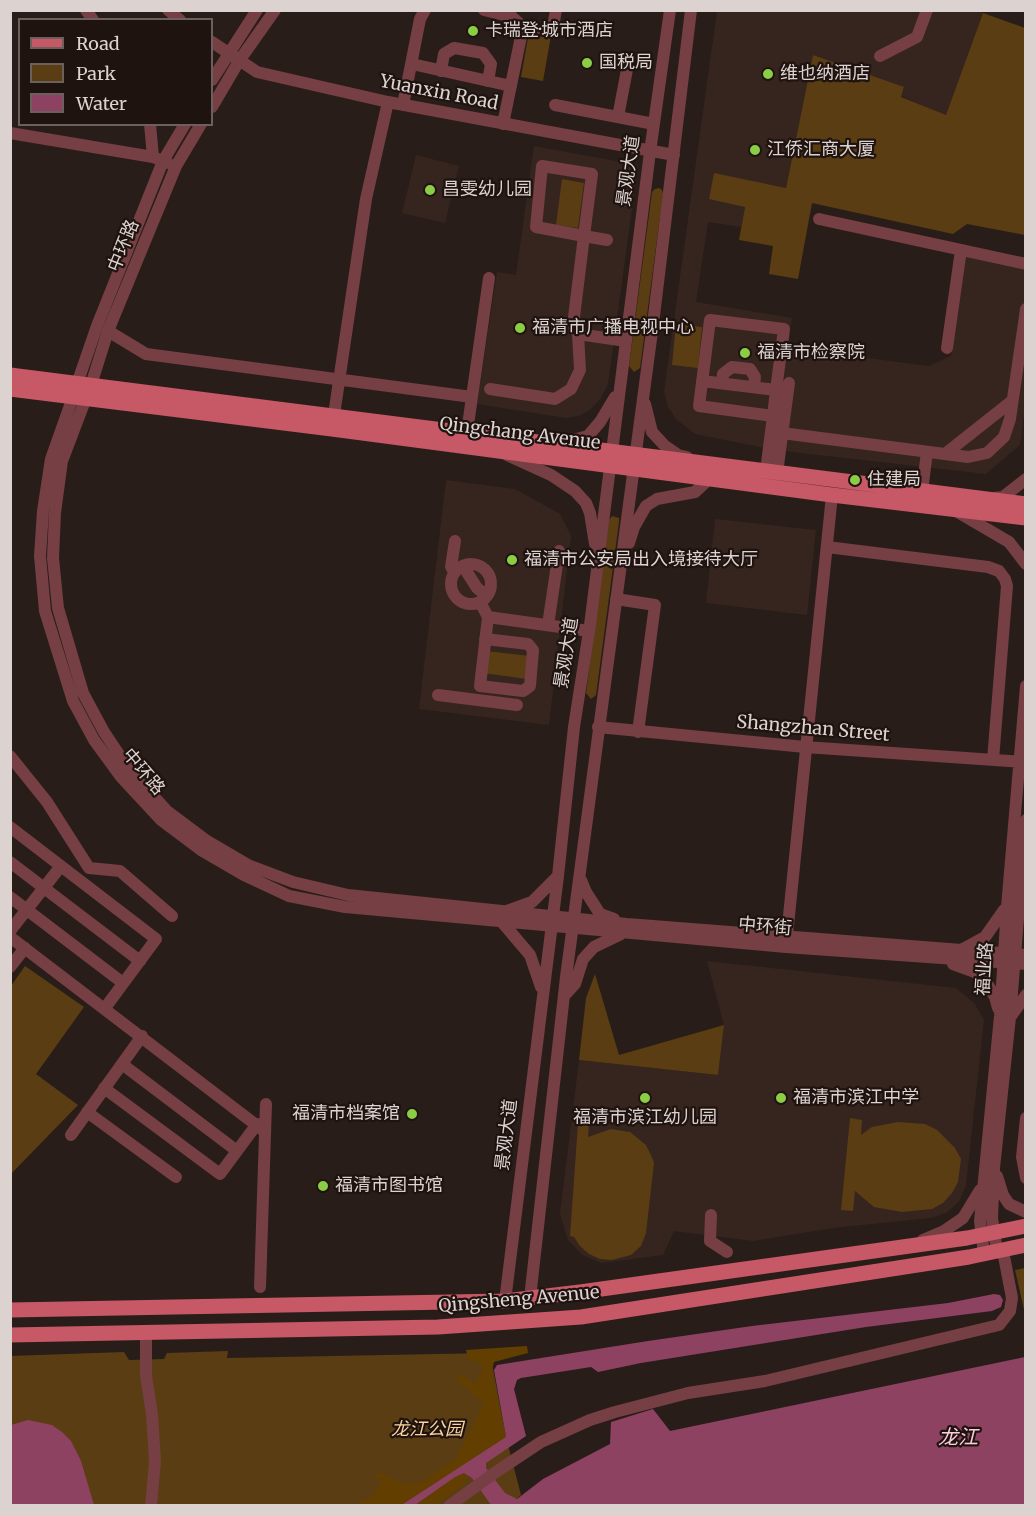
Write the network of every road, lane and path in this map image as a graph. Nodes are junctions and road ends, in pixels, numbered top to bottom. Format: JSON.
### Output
{"nodes":[{"id":1,"x":257,"y":10,"type":"edge"},
{"id":2,"x":275,"y":10,"type":"edge"},
{"id":3,"x":425,"y":10,"type":"edge"},
{"id":4,"x":484,"y":10,"type":"edge"},
{"id":5,"x":556,"y":10,"type":"edge"},
{"id":6,"x":670,"y":10,"type":"edge"},
{"id":7,"x":691,"y":10,"type":"edge"},
{"id":8,"x":927,"y":10,"type":"edge"},
{"id":9,"x":523,"y":27,"type":"junction"},
{"id":10,"x":213,"y":43,"type":"edge"},
{"id":11,"x":228,"y":53,"type":"junction"},
{"id":12,"x":880,"y":56,"type":"dead end"},
{"id":13,"x":629,"y":58,"type":"dead end"},
{"id":14,"x":239,"y":61,"type":"junction"},
{"id":15,"x":412,"y":64,"type":"junction"},
{"id":16,"x":441,"y":71,"type":"junction"},
{"id":17,"x":213,"y":78,"type":"edge"},
{"id":18,"x":488,"y":81,"type":"junction"},
{"id":19,"x":511,"y":86,"type":"junction"},
{"id":20,"x":388,"y":102,"type":"junction"},
{"id":21,"x":213,"y":105,"type":"edge"},
{"id":22,"x":403,"y":105,"type":"junction"},
{"id":23,"x":555,"y":105,"type":"dead end"},
{"id":24,"x":618,"y":117,"type":"junction"},
{"id":25,"x":503,"y":124,"type":"junction"},
{"id":26,"x":654,"y":124,"type":"junction"},
{"id":27,"x":150,"y":126,"type":"edge"},
{"id":28,"x":183,"y":126,"type":"edge"},
{"id":29,"x":200,"y":126,"type":"edge"},
{"id":30,"x":10,"y":133,"type":"edge"},
{"id":31,"x":650,"y":152,"type":"junction"},
{"id":32,"x":674,"y":155,"type":"junction"},
{"id":33,"x":158,"y":159,"type":"junction"},
{"id":34,"x":176,"y":166,"type":"junction"},
{"id":35,"x":819,"y":219,"type":"dead end"},
{"id":36,"x":584,"y":236,"type":"junction"},
{"id":37,"x":607,"y":240,"type":"dead end"},
{"id":38,"x":961,"y":250,"type":"junction"},
{"id":39,"x":1026,"y":264,"type":"edge"},
{"id":40,"x":489,"y":278,"type":"dead end"},
{"id":41,"x":1026,"y":309,"type":"edge"},
{"id":42,"x":108,"y":331,"type":"junction"},
{"id":43,"x":578,"y":334,"type":"junction"},
{"id":44,"x":626,"y":341,"type":"junction"},
{"id":45,"x":947,"y":348,"type":"dead end"},
{"id":46,"x":10,"y":375,"type":"edge"},
{"id":47,"x":339,"y":380,"type":"junction"},
{"id":48,"x":702,"y":381,"type":"junction"},
{"id":49,"x":722,"y":383,"type":"junction"},
{"id":50,"x":789,"y":383,"type":"dead end"},
{"id":51,"x":754,"y":387,"type":"junction"},
{"id":52,"x":620,"y":388,"type":"junction"},
{"id":53,"x":10,"y":389,"type":"edge"},
{"id":54,"x":490,"y":389,"type":"dead end"},
{"id":55,"x":776,"y":390,"type":"junction"},
{"id":56,"x":82,"y":391,"type":"junction"},
{"id":57,"x":643,"y":392,"type":"junction"},
{"id":58,"x":1017,"y":394,"type":"edge"},
{"id":59,"x":472,"y":398,"type":"junction"},
{"id":60,"x":334,"y":415,"type":"junction"},
{"id":61,"x":773,"y":416,"type":"junction"},
{"id":62,"x":467,"y":432,"type":"junction"},
{"id":63,"x":782,"y":433,"type":"junction"},
{"id":64,"x":538,"y":443,"type":"junction"},
{"id":65,"x":498,"y":451,"type":"junction"},
{"id":66,"x":927,"y":452,"type":"junction"},
{"id":67,"x":945,"y":454,"type":"junction"},
{"id":68,"x":611,"y":459,"type":"junction"},
{"id":69,"x":634,"y":462,"type":"junction"},
{"id":70,"x":772,"y":468,"type":"junction"},
{"id":71,"x":711,"y":471,"type":"junction"},
{"id":72,"x":1026,"y":479,"type":"edge"},
{"id":73,"x":922,"y":491,"type":"junction"},
{"id":74,"x":832,"y":495,"type":"junction"},
{"id":75,"x":980,"y":498,"type":"junction"},
{"id":76,"x":1026,"y":504,"type":"edge"},
{"id":77,"x":955,"y":510,"type":"junction"},
{"id":78,"x":1026,"y":518,"type":"edge"},
{"id":79,"x":454,"y":541,"type":"dead end"},
{"id":80,"x":827,"y":547,"type":"junction"},
{"id":81,"x":559,"y":551,"type":"dead end"},
{"id":82,"x":1026,"y":564,"type":"edge"},
{"id":83,"x":597,"y":565,"type":"junction"},
{"id":84,"x":620,"y":567,"type":"junction"},
{"id":85,"x":459,"y":569,"type":"junction"},
{"id":86,"x":483,"y":599,"type":"junction"},
{"id":87,"x":616,"y":599,"type":"junction"},
{"id":88,"x":488,"y":617,"type":"junction"},
{"id":89,"x":548,"y":625,"type":"junction"},
{"id":90,"x":589,"y":631,"type":"junction"},
{"id":91,"x":485,"y":639,"type":"junction"},
{"id":92,"x":480,"y":686,"type":"junction"},
{"id":93,"x":1026,"y":686,"type":"edge"},
{"id":94,"x":438,"y":695,"type":"dead end"},
{"id":95,"x":478,"y":700,"type":"junction"},
{"id":96,"x":516,"y":705,"type":"dead end"},
{"id":97,"x":598,"y":727,"type":"junction"},
{"id":98,"x":638,"y":732,"type":"junction"},
{"id":99,"x":805,"y":747,"type":"junction"},
{"id":100,"x":10,"y":756,"type":"edge"},
{"id":101,"x":993,"y":760,"type":"junction"},
{"id":102,"x":1022,"y":762,"type":"edge"},
{"id":103,"x":1026,"y":820,"type":"edge"},
{"id":104,"x":10,"y":827,"type":"edge"},
{"id":105,"x":562,"y":839,"type":"junction"},
{"id":106,"x":584,"y":842,"type":"junction"},
{"id":107,"x":10,"y":862,"type":"edge"},
{"id":108,"x":61,"y":866,"type":"junction"},
{"id":109,"x":558,"y":876,"type":"junction"},
{"id":110,"x":580,"y":878,"type":"junction"},
{"id":111,"x":44,"y":888,"type":"junction"},
{"id":112,"x":10,"y":897,"type":"edge"},
{"id":113,"x":1012,"y":904,"type":"junction"},
{"id":114,"x":27,"y":910,"type":"junction"},
{"id":115,"x":172,"y":916,"type":"dead end"},
{"id":116,"x":503,"y":917,"type":"junction"},
{"id":117,"x":552,"y":922,"type":"junction"},
{"id":118,"x":1026,"y":923,"type":"edge"},
{"id":119,"x":574,"y":924,"type":"junction"},
{"id":120,"x":626,"y":928,"type":"junction"},
{"id":121,"x":10,"y":931,"type":"edge"},
{"id":122,"x":10,"y":937,"type":"edge"},
{"id":123,"x":786,"y":942,"type":"junction"},
{"id":124,"x":25,"y":948,"type":"junction"},
{"id":125,"x":961,"y":951,"type":"junction"},
{"id":126,"x":926,"y":958,"type":"junction"},
{"id":127,"x":1014,"y":959,"type":"edge"},
{"id":128,"x":140,"y":961,"type":"junction"},
{"id":129,"x":10,"y":967,"type":"edge"},
{"id":130,"x":544,"y":976,"type":"junction"},
{"id":131,"x":566,"y":977,"type":"junction"},
{"id":132,"x":123,"y":983,"type":"junction"},
{"id":133,"x":542,"y":992,"type":"junction"},
{"id":134,"x":1026,"y":995,"type":"edge"},
{"id":135,"x":564,"y":996,"type":"junction"},
{"id":136,"x":105,"y":1008,"type":"junction"},
{"id":137,"x":1005,"y":1016,"type":"junction"},
{"id":138,"x":142,"y":1036,"type":"junction"},
{"id":139,"x":122,"y":1064,"type":"junction"},
{"id":140,"x":104,"y":1088,"type":"junction"},
{"id":141,"x":266,"y":1104,"type":"dead end"},
{"id":142,"x":87,"y":1112,"type":"junction"},
{"id":143,"x":1026,"y":1118,"type":"edge"},
{"id":144,"x":261,"y":1127,"type":"junction"},
{"id":145,"x":70,"y":1135,"type":"dead end"},
{"id":146,"x":237,"y":1150,"type":"junction"},
{"id":147,"x":994,"y":1168,"type":"junction"},
{"id":148,"x":176,"y":1177,"type":"dead end"},
{"id":149,"x":1026,"y":1178,"type":"edge"},
{"id":150,"x":982,"y":1187,"type":"junction"},
{"id":151,"x":1023,"y":1208,"type":"edge"},
{"id":152,"x":711,"y":1215,"type":"dead end"},
{"id":153,"x":1026,"y":1226,"type":"edge"},
{"id":154,"x":988,"y":1234,"type":"junction"},
{"id":155,"x":1026,"y":1245,"type":"edge"},
{"id":156,"x":907,"y":1246,"type":"junction"},
{"id":157,"x":727,"y":1251,"type":"dead end"},
{"id":158,"x":995,"y":1252,"type":"junction"},
{"id":159,"x":260,"y":1287,"type":"dead end"},
{"id":160,"x":530,"y":1298,"type":"junction"},
{"id":161,"x":505,"y":1300,"type":"junction"},
{"id":162,"x":10,"y":1310,"type":"edge"},
{"id":163,"x":146,"y":1332,"type":"junction"},
{"id":164,"x":10,"y":1335,"type":"edge"},
{"id":165,"x":151,"y":1506,"type":"edge"},
{"id":166,"x":449,"y":1506,"type":"edge"}],
"edges":[{"from":1,"to":11,"type":"street"},
{"from":2,"to":14,"type":"street"},
{"from":3,"to":15,"type":"street"},
{"from":4,"to":9,"type":"street"},
{"from":5,"to":9,"type":"street"},
{"from":6,"to":26,"type":"street","name":"景观大道"},
{"from":7,"to":32,"type":"street"},
{"from":8,"to":12,"type":"street"},
{"from":9,"to":19,"type":"street"},
{"from":10,"to":11,"type":"street","name":"Yuanxin Road"},
{"from":11,"to":14,"type":"street","name":"Yuanxin Road"},
{"from":11,"to":17,"type":"street"},
{"from":13,"to":24,"type":"street"},
{"from":14,"to":20,"type":"street","name":"Yuanxin Road"},
{"from":14,"to":21,"type":"street"},
{"from":15,"to":16,"type":"street"},
{"from":15,"to":22,"type":"street"},
{"from":16,"to":18,"type":"street"},
{"from":16,"to":18,"type":"street"},
{"from":18,"to":19,"type":"street"},
{"from":19,"to":25,"type":"street"},
{"from":20,"to":22,"type":"street","name":"Yuanxin Road"},
{"from":20,"to":47,"type":"street"},
{"from":22,"to":25,"type":"street","name":"Yuanxin Road"},
{"from":23,"to":24,"type":"street"},
{"from":24,"to":26,"type":"street"},
{"from":25,"to":31,"type":"street","name":"Yuanxin Road"},
{"from":26,"to":31,"type":"street","name":"景观大道"},
{"from":27,"to":33,"type":"street"},
{"from":28,"to":33,"type":"street","name":"中环路"},
{"from":29,"to":34,"type":"street","name":"中环路"},
{"from":30,"to":33,"type":"street"},
{"from":31,"to":32,"type":"street","name":"Yuanxin Road"},
{"from":31,"to":44,"type":"street","name":"景观大道"},
{"from":32,"to":57,"type":"street"},
{"from":33,"to":34,"type":"street"},
{"from":33,"to":56,"type":"street","name":"中环路"},
{"from":34,"to":42,"type":"street","name":"中环路"},
{"from":35,"to":38,"type":"street"},
{"from":36,"to":36,"type":"street"},
{"from":36,"to":37,"type":"street"},
{"from":36,"to":43,"type":"street"},
{"from":38,"to":39,"type":"street"},
{"from":38,"to":45,"type":"street"},
{"from":40,"to":59,"type":"street"},
{"from":41,"to":58,"type":"street"},
{"from":42,"to":47,"type":"street"},
{"from":42,"to":56,"type":"street","name":"中环路"},
{"from":43,"to":44,"type":"street"},
{"from":43,"to":54,"type":"street"},
{"from":44,"to":52,"type":"street","name":"景观大道"},
{"from":46,"to":56,"type":"main road","name":"Qingchang Avenue"},
{"from":47,"to":59,"type":"street"},
{"from":47,"to":60,"type":"street"},
{"from":48,"to":49,"type":"street"},
{"from":48,"to":55,"type":"street"},
{"from":48,"to":61,"type":"street"},
{"from":49,"to":51,"type":"street"},
{"from":49,"to":51,"type":"street"},
{"from":50,"to":63,"type":"street"},
{"from":51,"to":55,"type":"street"},
{"from":52,"to":64,"type":"street"},
{"from":52,"to":68,"type":"street","name":"景观大道"},
{"from":53,"to":56,"type":"main road","name":"Qingchang Avenue"},
{"from":55,"to":61,"type":"street"},
{"from":56,"to":60,"type":"main road","name":"Qingchang Avenue"},
{"from":56,"to":65,"type":"main road","name":"Qingchang Avenue"},
{"from":56,"to":116,"type":"street","name":"中环路"},
{"from":57,"to":69,"type":"street"},
{"from":57,"to":71,"type":"street"},
{"from":58,"to":67,"type":"street"},
{"from":58,"to":67,"type":"street"},
{"from":59,"to":62,"type":"street"},
{"from":60,"to":62,"type":"main road","name":"Qingchang Avenue"},
{"from":61,"to":70,"type":"street"},
{"from":62,"to":64,"type":"main road","name":"Qingchang Avenue"},
{"from":63,"to":66,"type":"street"},
{"from":63,"to":70,"type":"street"},
{"from":64,"to":68,"type":"main road","name":"Qingchang Avenue"},
{"from":65,"to":68,"type":"main road","name":"Qingchang Avenue"},
{"from":65,"to":83,"type":"street"},
{"from":66,"to":67,"type":"street"},
{"from":66,"to":73,"type":"street"},
{"from":68,"to":69,"type":"main road","name":"Qingchang Avenue"},
{"from":68,"to":83,"type":"street","name":"景观大道"},
{"from":69,"to":71,"type":"main road","name":"Qingchang Avenue"},
{"from":69,"to":84,"type":"street"},
{"from":70,"to":71,"type":"main road","name":"Qingchang Avenue"},
{"from":70,"to":73,"type":"main road","name":"Qingchang Avenue"},
{"from":71,"to":74,"type":"main road","name":"Qingchang Avenue"},
{"from":71,"to":84,"type":"street"},
{"from":72,"to":75,"type":"street"},
{"from":73,"to":75,"type":"main road","name":"Qingchang Avenue"},
{"from":74,"to":77,"type":"main road","name":"Qingchang Avenue"},
{"from":74,"to":80,"type":"street"},
{"from":75,"to":76,"type":"main road","name":"Qingchang Avenue"},
{"from":77,"to":78,"type":"main road","name":"Qingchang Avenue"},
{"from":77,"to":82,"type":"street"},
{"from":79,"to":85,"type":"street"},
{"from":80,"to":99,"type":"street"},
{"from":80,"to":101,"type":"street"},
{"from":81,"to":89,"type":"street"},
{"from":83,"to":90,"type":"street","name":"景观大道"},
{"from":84,"to":87,"type":"street"},
{"from":85,"to":86,"type":"street"},
{"from":85,"to":86,"type":"street"},
{"from":86,"to":88,"type":"street"},
{"from":87,"to":97,"type":"street"},
{"from":87,"to":98,"type":"street"},
{"from":88,"to":89,"type":"street"},
{"from":88,"to":91,"type":"street"},
{"from":89,"to":90,"type":"street"},
{"from":90,"to":105,"type":"street","name":"景观大道"},
{"from":91,"to":92,"type":"street"},
{"from":91,"to":92,"type":"street"},
{"from":92,"to":95,"type":"street"},
{"from":93,"to":102,"type":"street","name":"福业路"},
{"from":94,"to":95,"type":"street"},
{"from":95,"to":96,"type":"street"},
{"from":97,"to":98,"type":"street","name":"Shangzhan Street"},
{"from":97,"to":106,"type":"street"},
{"from":98,"to":99,"type":"street","name":"Shangzhan Street"},
{"from":99,"to":101,"type":"street","name":"Shangzhan Street"},
{"from":99,"to":123,"type":"street"},
{"from":100,"to":115,"type":"street"},
{"from":101,"to":102,"type":"street","name":"Shangzhan Street"},
{"from":102,"to":113,"type":"street","name":"福业路"},
{"from":103,"to":113,"type":"street","name":"福业路"},
{"from":104,"to":108,"type":"street"},
{"from":105,"to":106,"type":"street"},
{"from":105,"to":109,"type":"street","name":"景观大道"},
{"from":106,"to":110,"type":"street"},
{"from":107,"to":111,"type":"street"},
{"from":108,"to":111,"type":"street"},
{"from":108,"to":128,"type":"street"},
{"from":109,"to":116,"type":"street"},
{"from":109,"to":117,"type":"street","name":"景观大道"},
{"from":110,"to":119,"type":"street"},
{"from":110,"to":120,"type":"street"},
{"from":111,"to":114,"type":"street"},
{"from":111,"to":128,"type":"street"},
{"from":112,"to":114,"type":"street"},
{"from":113,"to":118,"type":"street"},
{"from":113,"to":125,"type":"street"},
{"from":113,"to":127,"type":"street","name":"福业路"},
{"from":114,"to":121,"type":"street"},
{"from":114,"to":132,"type":"street"},
{"from":116,"to":117,"type":"street","name":"中环街"},
{"from":116,"to":133,"type":"street"},
{"from":117,"to":119,"type":"street","name":"中环街"},
{"from":117,"to":130,"type":"street","name":"景观大道"},
{"from":119,"to":120,"type":"street","name":"中环街"},
{"from":119,"to":131,"type":"street"},
{"from":120,"to":123,"type":"street","name":"中环街"},
{"from":120,"to":135,"type":"street"},
{"from":122,"to":124,"type":"street"},
{"from":123,"to":125,"type":"street","name":"中环街"},
{"from":123,"to":126,"type":"street","name":"中环街"},
{"from":124,"to":129,"type":"street"},
{"from":124,"to":136,"type":"street"},
{"from":125,"to":127,"type":"street","name":"中环街"},
{"from":126,"to":127,"type":"street","name":"中环街"},
{"from":126,"to":137,"type":"street"},
{"from":127,"to":137,"type":"street","name":"福业路"},
{"from":128,"to":132,"type":"street"},
{"from":130,"to":131,"type":"street"},
{"from":130,"to":133,"type":"street","name":"景观大道"},
{"from":131,"to":135,"type":"street"},
{"from":132,"to":136,"type":"street"},
{"from":133,"to":161,"type":"street","name":"景观大道"},
{"from":134,"to":137,"type":"street"},
{"from":135,"to":160,"type":"street"},
{"from":136,"to":138,"type":"street"},
{"from":137,"to":147,"type":"street","name":"福业路"},
{"from":137,"to":150,"type":"street","name":"福业路"},
{"from":138,"to":139,"type":"street"},
{"from":138,"to":144,"type":"street"},
{"from":139,"to":140,"type":"street"},
{"from":139,"to":146,"type":"street"},
{"from":140,"to":142,"type":"street"},
{"from":140,"to":146,"type":"street"},
{"from":141,"to":144,"type":"street"},
{"from":142,"to":145,"type":"street"},
{"from":142,"to":148,"type":"street"},
{"from":143,"to":149,"type":"street"},
{"from":144,"to":146,"type":"street"},
{"from":144,"to":159,"type":"street"},
{"from":147,"to":151,"type":"street"},
{"from":147,"to":154,"type":"street","name":"福业路"},
{"from":150,"to":154,"type":"street","name":"福业路"},
{"from":150,"to":156,"type":"street"},
{"from":152,"to":157,"type":"street"},
{"from":153,"to":154,"type":"main road","name":"Qingsheng Avenue"},
{"from":154,"to":156,"type":"main road","name":"Qingsheng Avenue"},
{"from":154,"to":158,"type":"street","name":"福业路"},
{"from":155,"to":158,"type":"main road","name":"Qingsheng Avenue"},
{"from":156,"to":160,"type":"main road","name":"Qingsheng Avenue"},
{"from":158,"to":163,"type":"main road","name":"Qingsheng Avenue"},
{"from":158,"to":166,"type":"street","name":"福业路"},
{"from":160,"to":161,"type":"main road","name":"Qingsheng Avenue"},
{"from":161,"to":162,"type":"main road","name":"Qingsheng Avenue"},
{"from":163,"to":164,"type":"main road","name":"Qingsheng Avenue"},
{"from":163,"to":165,"type":"street"}]}
